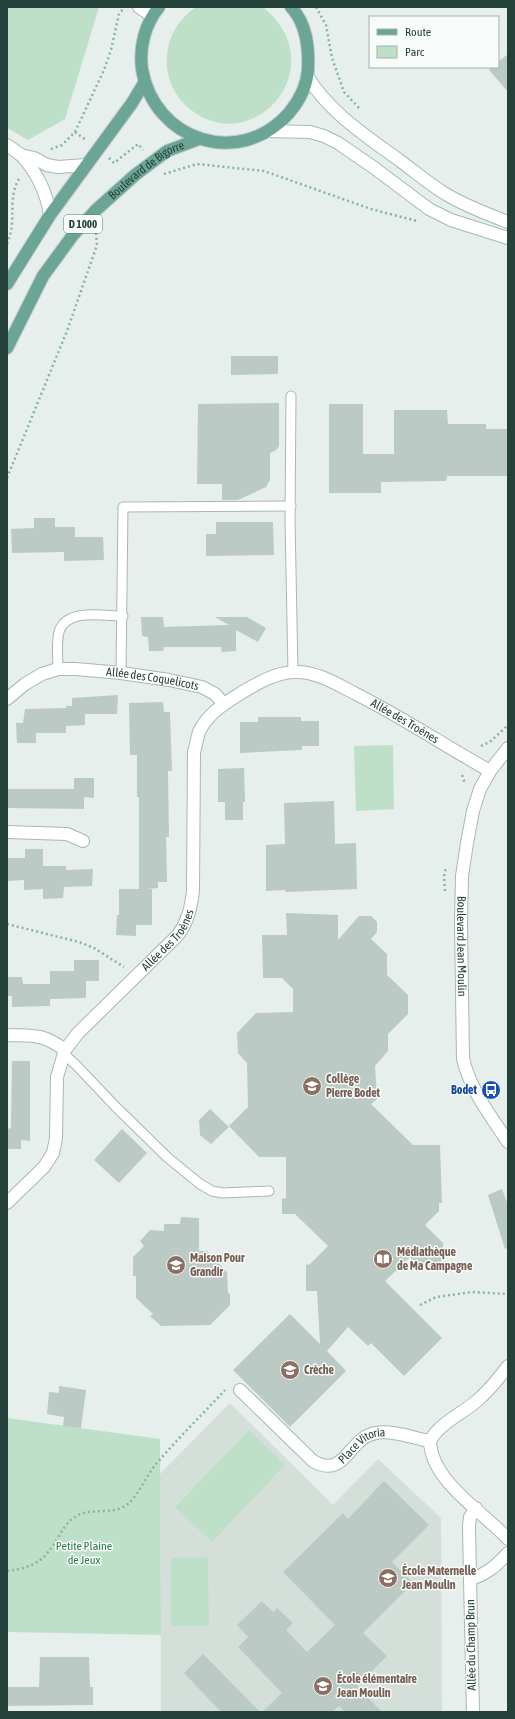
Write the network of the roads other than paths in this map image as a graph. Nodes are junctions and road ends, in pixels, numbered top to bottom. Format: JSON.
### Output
{"nodes":[{"id":1,"x":139,"y":7,"type":"edge"},
{"id":2,"x":292,"y":7,"type":"edge"},
{"id":3,"x":155,"y":12,"type":"edge"},
{"id":4,"x":307,"y":76,"type":"junction"},
{"id":5,"x":144,"y":83,"type":"junction"},
{"id":6,"x":268,"y":131,"type":"junction"},
{"id":7,"x":199,"y":138,"type":"junction"},
{"id":8,"x":7,"y":145,"type":"edge"},
{"id":9,"x":21,"y":155,"type":"junction"},
{"id":10,"x":86,"y":165,"type":"junction"},
{"id":11,"x":50,"y":215,"type":"junction"},
{"id":12,"x":508,"y":222,"type":"edge"},
{"id":13,"x":508,"y":238,"type":"edge"},
{"id":14,"x":7,"y":284,"type":"edge"},
{"id":15,"x":7,"y":348,"type":"edge"},
{"id":16,"x":291,"y":396,"type":"dead end"},
{"id":17,"x":291,"y":506,"type":"junction"},
{"id":18,"x":122,"y":616,"type":"junction"},
{"id":19,"x":58,"y":669,"type":"junction"},
{"id":20,"x":293,"y":672,"type":"junction"},
{"id":21,"x":121,"y":673,"type":"junction"},
{"id":22,"x":7,"y":699,"type":"edge"},
{"id":23,"x":224,"y":704,"type":"junction"},
{"id":24,"x":508,"y":748,"type":"edge"},
{"id":25,"x":490,"y":772,"type":"junction"},
{"id":26,"x":7,"y":832,"type":"edge"},
{"id":27,"x":83,"y":841,"type":"dead end"},
{"id":28,"x":7,"y":1035,"type":"edge"},
{"id":29,"x":64,"y":1052,"type":"junction"},
{"id":30,"x":508,"y":1142,"type":"edge"},
{"id":31,"x":269,"y":1191,"type":"dead end"},
{"id":32,"x":7,"y":1203,"type":"edge"},
{"id":33,"x":508,"y":1366,"type":"edge"},
{"id":34,"x":240,"y":1390,"type":"road end"},
{"id":35,"x":430,"y":1441,"type":"junction"},
{"id":36,"x":476,"y":1508,"type":"junction"},
{"id":37,"x":508,"y":1539,"type":"edge"},
{"id":38,"x":508,"y":1552,"type":"edge"},
{"id":39,"x":470,"y":1579,"type":"junction"},
{"id":40,"x":472,"y":1712,"type":"edge"}],
"edges":[{"from":1,"to":3,"type":"street"},
{"from":2,"to":4,"type":"main road"},
{"from":3,"to":5,"type":"main road"},
{"from":4,"to":6,"type":"main road"},
{"from":4,"to":12,"type":"street"},
{"from":5,"to":7,"type":"main road"},
{"from":5,"to":10,"type":"main road","number":"D 1000"},
{"from":6,"to":7,"type":"main road"},
{"from":6,"to":13,"type":"street"},
{"from":7,"to":15,"type":"main road","name":"Boulevard de Bigorre","number":"D 1000"},
{"from":8,"to":9,"type":"street"},
{"from":9,"to":10,"type":"street"},
{"from":9,"to":11,"type":"street"},
{"from":10,"to":11,"type":"main road","number":"D 1000"},
{"from":11,"to":14,"type":"main road","number":"D 1000"},
{"from":16,"to":17,"type":"lane"},
{"from":17,"to":18,"type":"lane"},
{"from":17,"to":20,"type":"lane"},
{"from":18,"to":19,"type":"lane"},
{"from":18,"to":21,"type":"lane"},
{"from":19,"to":21,"type":"street","name":"Allée des Coquelicots"},
{"from":19,"to":22,"type":"street","name":"Allée des Coquelicots"},
{"from":20,"to":23,"type":"street"},
{"from":20,"to":25,"type":"street","name":"Allée des Troènes"},
{"from":21,"to":23,"type":"street","name":"Allée des Coquelicots"},
{"from":23,"to":29,"type":"street","name":"Allée des Troènes"},
{"from":24,"to":25,"type":"street","name":"Boulevard Jean Moulin"},
{"from":25,"to":30,"type":"street","name":"Boulevard Jean Moulin"},
{"from":26,"to":27,"type":"street"},
{"from":28,"to":29,"type":"street"},
{"from":29,"to":31,"type":"lane"},
{"from":29,"to":32,"type":"street","name":"Allée des Troènes"},
{"from":33,"to":35,"type":"street"},
{"from":34,"to":35,"type":"street","name":"Place Vitoria"},
{"from":35,"to":36,"type":"street"},
{"from":36,"to":37,"type":"street"},
{"from":36,"to":39,"type":"street","name":"Allée du Champ Brun"},
{"from":38,"to":39,"type":"street"},
{"from":39,"to":40,"type":"street","name":"Allée du Champ Brun"}]}
